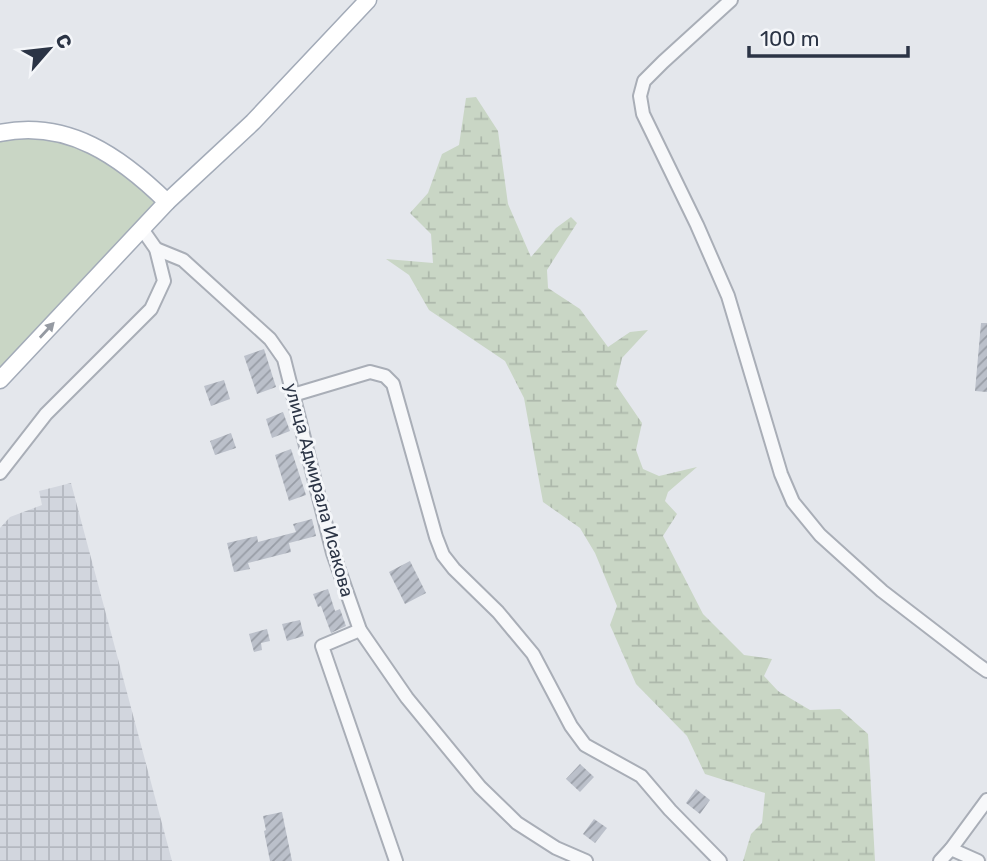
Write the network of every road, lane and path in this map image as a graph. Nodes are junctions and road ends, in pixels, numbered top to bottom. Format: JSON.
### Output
{"nodes":[{"id":1,"x":368,"y":0,"type":"edge"},
{"id":2,"x":731,"y":0,"type":"edge"},
{"id":3,"x":0,"y":133,"type":"edge"},
{"id":4,"x":167,"y":202,"type":"junction"},
{"id":5,"x":142,"y":229,"type":"junction"},
{"id":6,"x":156,"y":249,"type":"junction"},
{"id":7,"x":0,"y":380,"type":"edge"},
{"id":8,"x":293,"y":396,"type":"junction"},
{"id":9,"x":0,"y":473,"type":"edge"},
{"id":10,"x":360,"y":630,"type":"junction"},
{"id":11,"x":987,"y":671,"type":"edge"},
{"id":12,"x":987,"y":800,"type":"edge"},
{"id":13,"x":951,"y":849,"type":"junction"},
{"id":14,"x":396,"y":861,"type":"edge"},
{"id":15,"x":586,"y":861,"type":"edge"},
{"id":16,"x":720,"y":861,"type":"edge"},
{"id":17,"x":940,"y":861,"type":"edge"},
{"id":18,"x":978,"y":861,"type":"edge"}],
"edges":[{"from":1,"to":4,"type":"main road"},
{"from":2,"to":11,"type":"street"},
{"from":3,"to":4,"type":"main road"},
{"from":4,"to":5,"type":"main road"},
{"from":5,"to":6,"type":"street"},
{"from":7,"to":5,"type":"main road","one_way":true},
{"from":6,"to":8,"type":"street","name":"улица Адмирала Исакова"},
{"from":6,"to":9,"type":"street"},
{"from":8,"to":10,"type":"street","name":"улица Адмирала Исакова"},
{"from":8,"to":16,"type":"street"},
{"from":10,"to":14,"type":"street"},
{"from":10,"to":15,"type":"street","name":"улица Адмирала Исакова"},
{"from":12,"to":13,"type":"street"},
{"from":13,"to":17,"type":"street"},
{"from":13,"to":18,"type":"street"}]}
